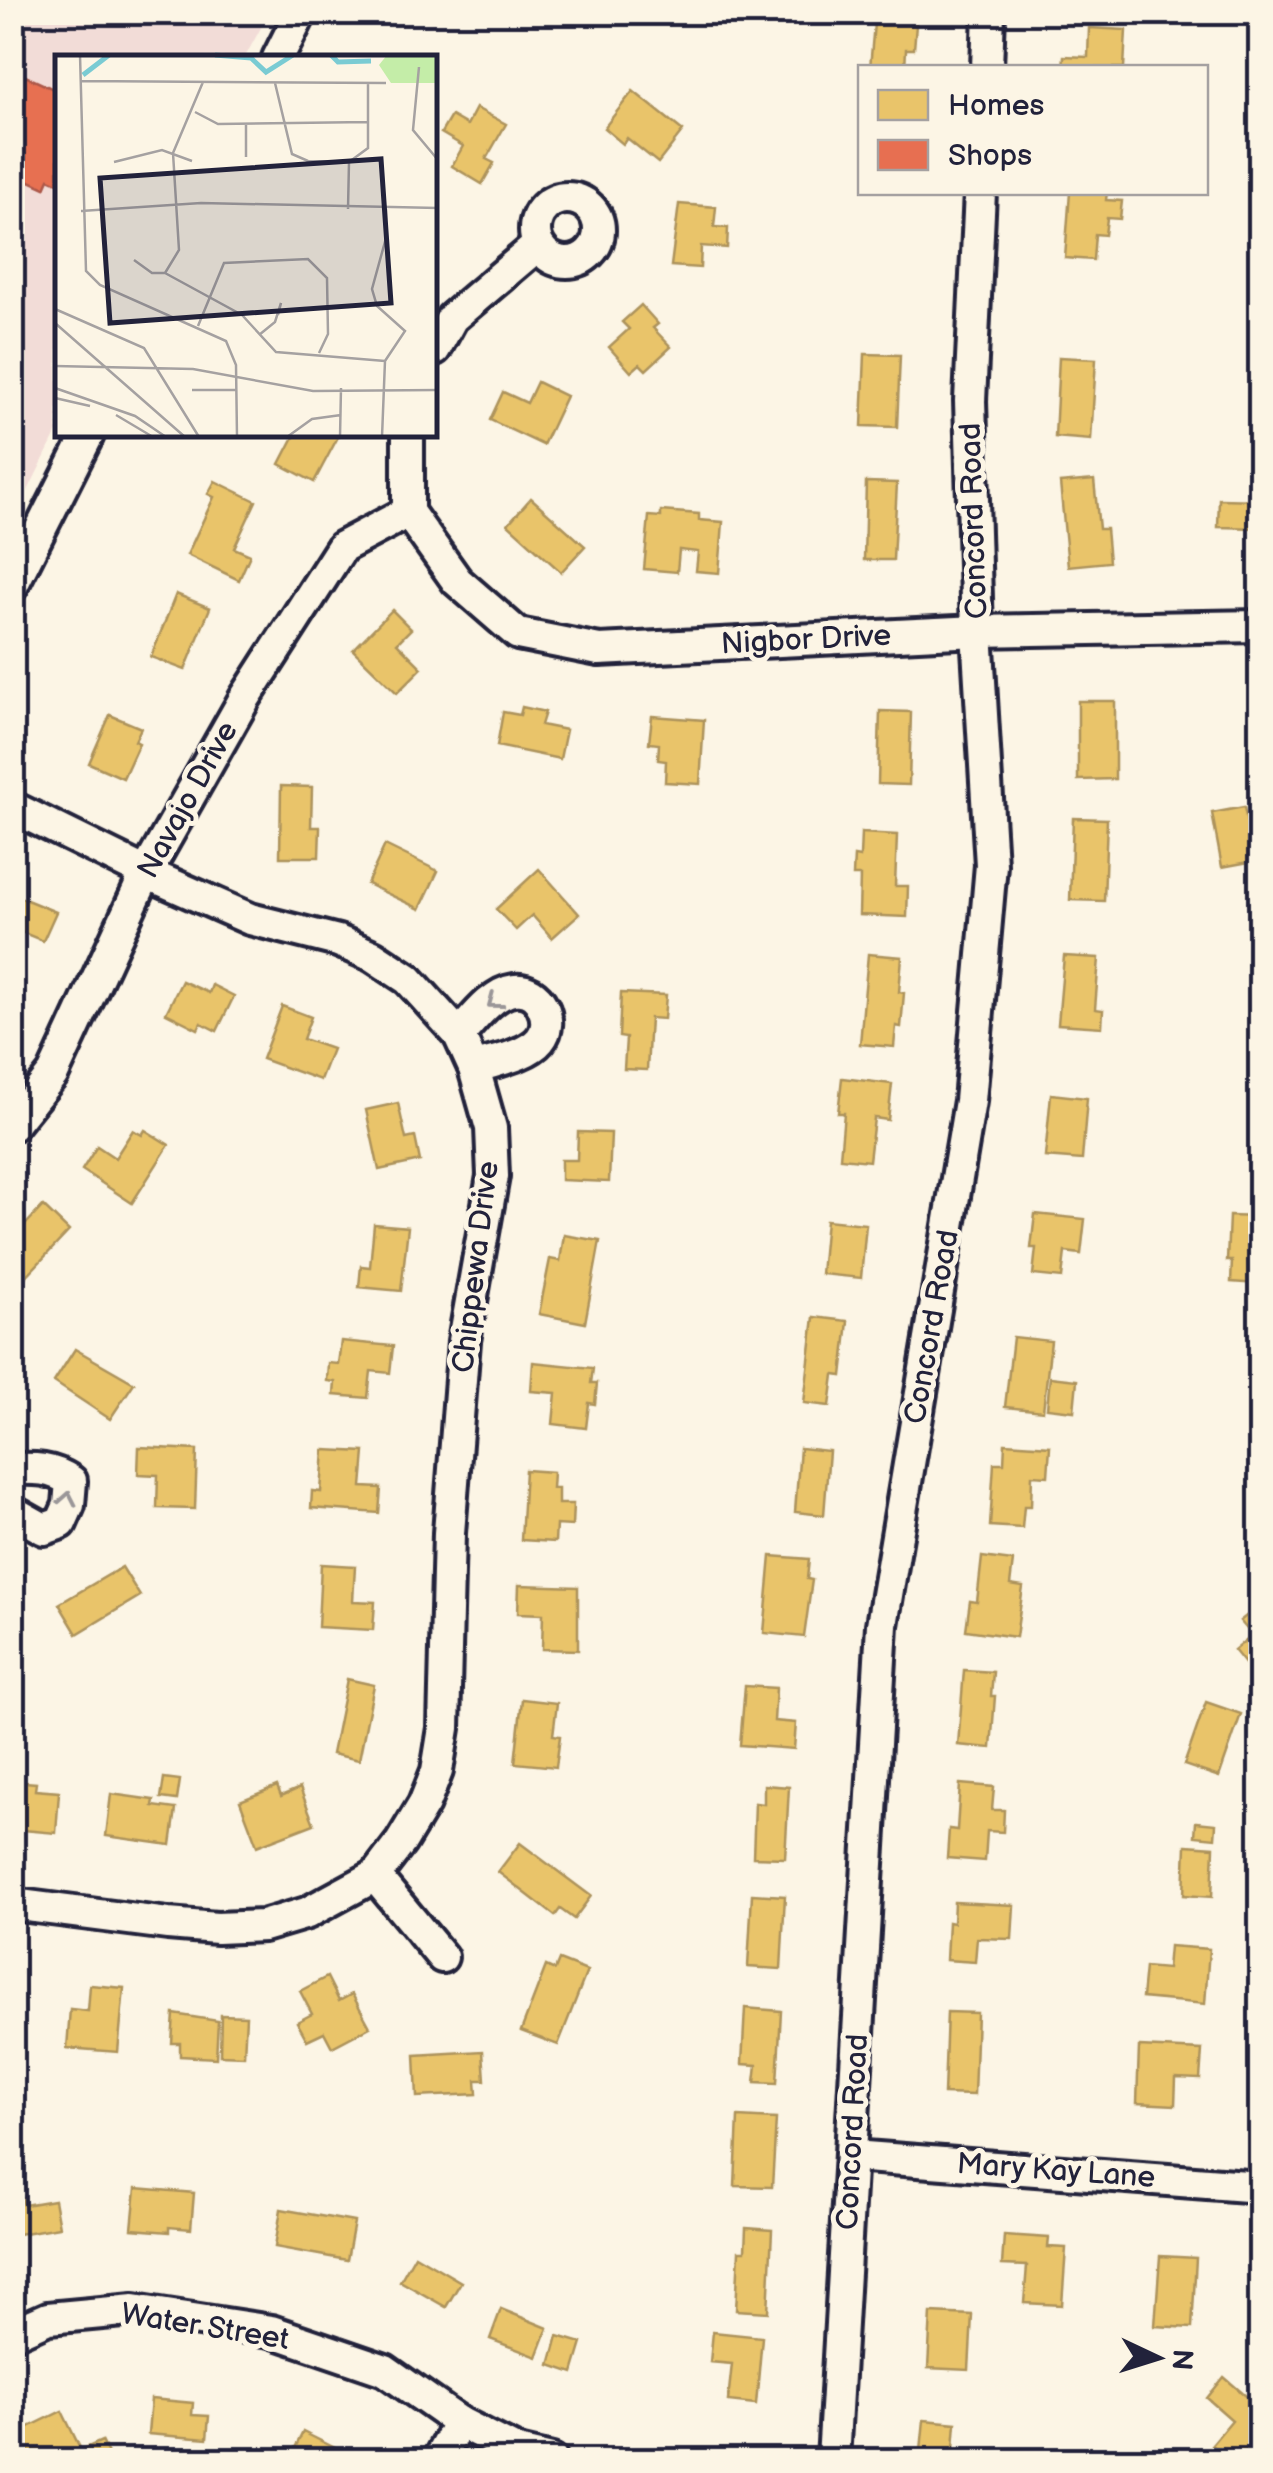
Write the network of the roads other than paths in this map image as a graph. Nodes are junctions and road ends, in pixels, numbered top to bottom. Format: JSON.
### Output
{"nodes":[{"id":1,"x":301,"y":12,"type":"edge"},
{"id":2,"x":989,"y":12,"type":"edge"},
{"id":3,"x":280,"y":55,"type":"edge"},
{"id":4,"x":987,"y":65,"type":"edge"},
{"id":5,"x":980,"y":195,"type":"edge"},
{"id":6,"x":538,"y":245,"type":"dead end"},
{"id":7,"x":438,"y":344,"type":"edge"},
{"id":8,"x":86,"y":438,"type":"edge"},
{"id":9,"x":408,"y":438,"type":"edge"},
{"id":10,"x":408,"y":512,"type":"junction"},
{"id":11,"x":12,"y":586,"type":"edge"},
{"id":12,"x":1260,"y":626,"type":"edge"},
{"id":13,"x":977,"y":632,"type":"junction"},
{"id":14,"x":12,"y":807,"type":"edge"},
{"id":15,"x":146,"y":873,"type":"junction"},
{"id":16,"x":459,"y":1035,"type":"junction"},
{"id":17,"x":474,"y":1068,"type":"junction"},
{"id":18,"x":12,"y":1125,"type":"edge"},
{"id":19,"x":12,"y":1469,"type":"edge"},
{"id":20,"x":12,"y":1511,"type":"edge"},
{"id":21,"x":375,"y":1876,"type":"junction"},
{"id":22,"x":12,"y":1904,"type":"edge"},
{"id":23,"x":442,"y":1957,"type":"dead end"},
{"id":24,"x":852,"y":2156,"type":"junction"},
{"id":25,"x":1260,"y":2187,"type":"edge"},
{"id":26,"x":12,"y":2334,"type":"edge"},
{"id":27,"x":459,"y":2422,"type":"junction"},
{"id":28,"x":438,"y":2460,"type":"edge"},
{"id":29,"x":552,"y":2460,"type":"edge"},
{"id":30,"x":832,"y":2460,"type":"edge"}],
"edges":[{"from":1,"to":3,"type":"street"},
{"from":2,"to":4,"type":"street"},
{"from":5,"to":13,"type":"street","name":"Concord Road"},
{"from":6,"to":7,"type":"street"},
{"from":8,"to":11,"type":"street"},
{"from":9,"to":10,"type":"street"},
{"from":10,"to":13,"type":"street","name":"Nigbor Drive"},
{"from":10,"to":15,"type":"street","name":"Navajo Drive"},
{"from":12,"to":13,"type":"street","name":"Nigbor Drive"},
{"from":13,"to":24,"type":"street","name":"Concord Road"},
{"from":14,"to":15,"type":"street","name":"Chippewa Drive"},
{"from":15,"to":16,"type":"street","name":"Chippewa Drive"},
{"from":15,"to":18,"type":"street","name":"Navajo Drive"},
{"from":16,"to":17,"type":"street","name":"Chippewa Drive"},
{"from":17,"to":16,"type":"street","one_way":true},
{"from":17,"to":21,"type":"street","name":"Chippewa Drive"},
{"from":20,"to":19,"type":"street","one_way":true},
{"from":21,"to":22,"type":"street","name":"Chippewa Drive"},
{"from":21,"to":23,"type":"street"},
{"from":24,"to":25,"type":"street","name":"Mary Kay Lane"},
{"from":24,"to":30,"type":"street","name":"Concord Road"},
{"from":26,"to":27,"type":"street","name":"Water Street"},
{"from":27,"to":28,"type":"street"},
{"from":27,"to":29,"type":"street","name":"Water Street"}]}
